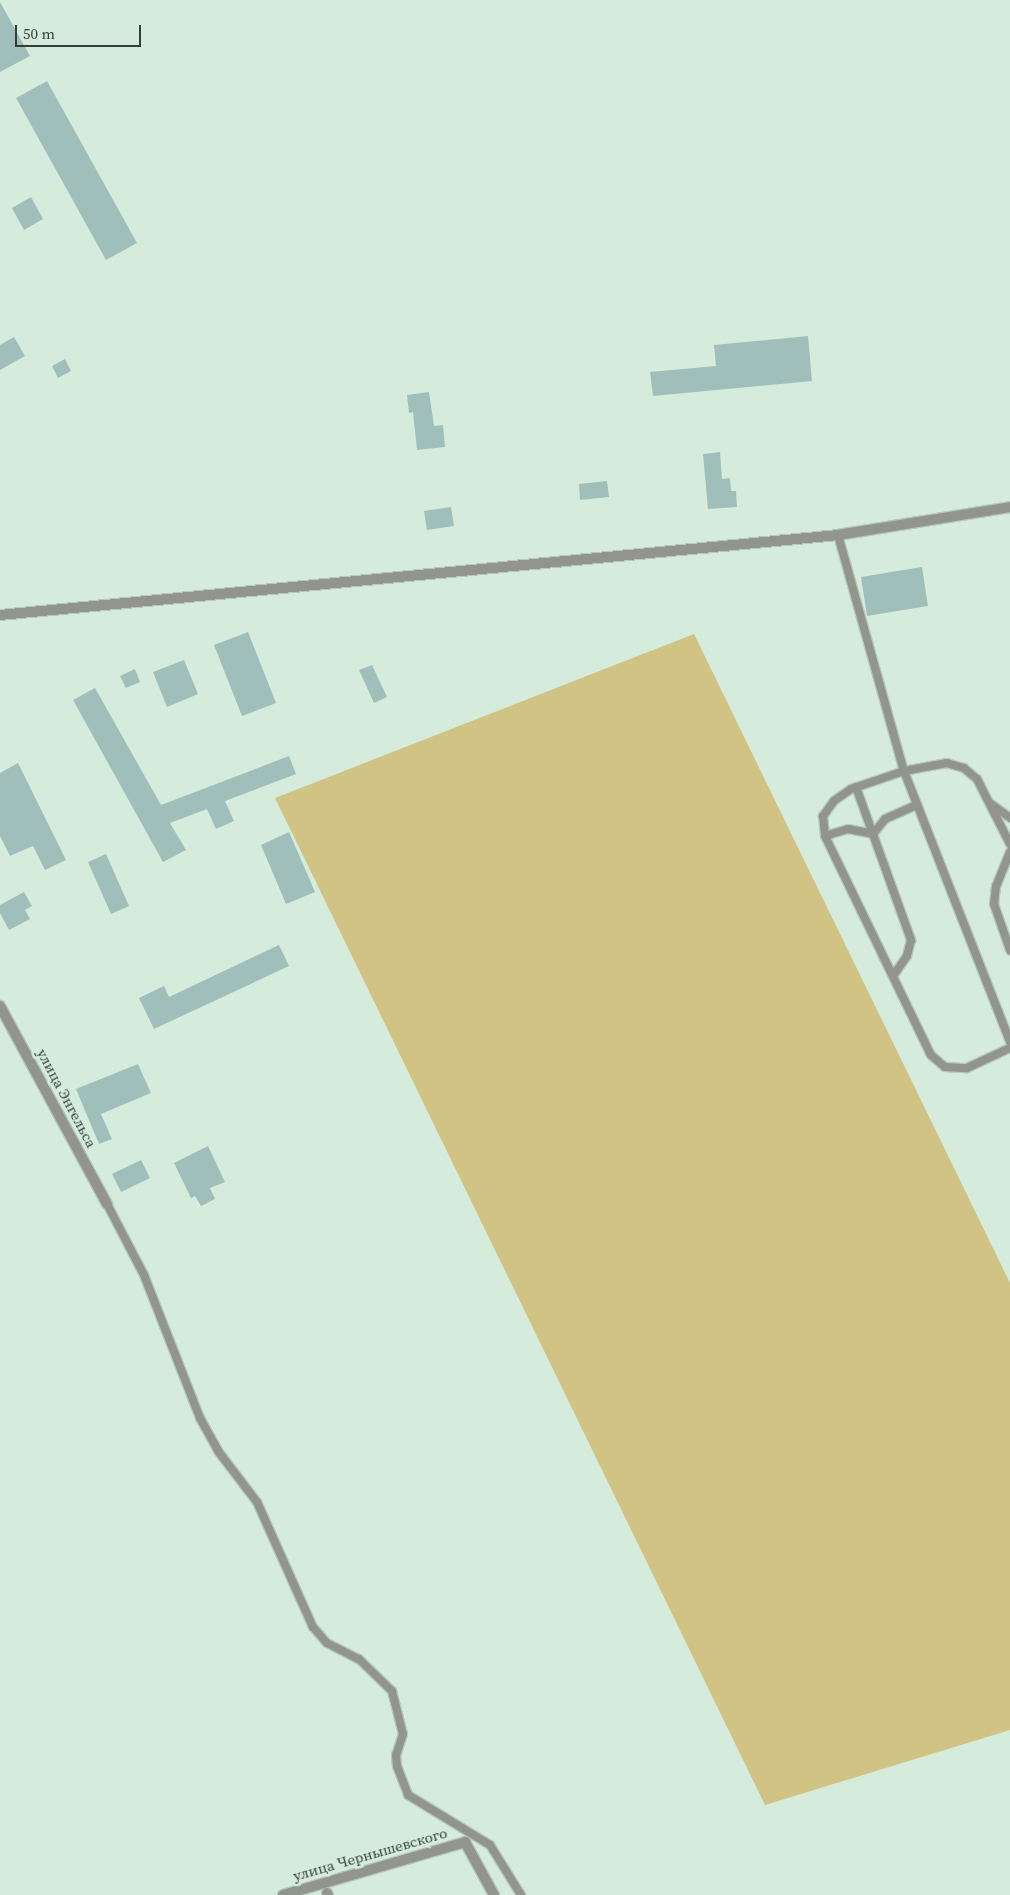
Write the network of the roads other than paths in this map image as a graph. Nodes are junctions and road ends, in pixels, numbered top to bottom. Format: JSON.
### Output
{"nodes":[{"id":1,"x":1010,"y":507,"type":"edge"},
{"id":2,"x":838,"y":535,"type":"junction"},
{"id":3,"x":0,"y":615,"type":"edge"},
{"id":4,"x":904,"y":771,"type":"junction"},
{"id":5,"x":856,"y":787,"type":"junction"},
{"id":6,"x":989,"y":803,"type":"junction"},
{"id":7,"x":917,"y":805,"type":"junction"},
{"id":8,"x":1010,"y":818,"type":"edge"},
{"id":9,"x":873,"y":834,"type":"junction"},
{"id":10,"x":825,"y":836,"type":"junction"},
{"id":11,"x":1010,"y":844,"type":"edge"},
{"id":12,"x":1010,"y":852,"type":"edge"},
{"id":13,"x":1010,"y":950,"type":"edge"},
{"id":14,"x":894,"y":976,"type":"junction"},
{"id":15,"x":0,"y":1006,"type":"edge"},
{"id":16,"x":1010,"y":1042,"type":"edge"},
{"id":17,"x":1010,"y":1048,"type":"edge"},
{"id":18,"x":107,"y":1204,"type":"joint"},
{"id":19,"x":283,"y":1895,"type":"edge"},
{"id":20,"x":494,"y":1895,"type":"edge"},
{"id":21,"x":521,"y":1895,"type":"edge"}],
"edges":[{"from":1,"to":2,"type":"street"},
{"from":2,"to":3,"type":"street"},
{"from":2,"to":4,"type":"lane"},
{"from":4,"to":5,"type":"lane"},
{"from":4,"to":6,"type":"lane"},
{"from":4,"to":7,"type":"lane"},
{"from":5,"to":9,"type":"lane"},
{"from":5,"to":10,"type":"lane"},
{"from":6,"to":8,"type":"lane"},
{"from":6,"to":11,"type":"lane"},
{"from":7,"to":9,"type":"lane"},
{"from":7,"to":16,"type":"lane"},
{"from":9,"to":10,"type":"lane"},
{"from":9,"to":14,"type":"lane"},
{"from":10,"to":14,"type":"lane"},
{"from":12,"to":13,"type":"lane"},
{"from":14,"to":17,"type":"lane"},
{"from":15,"to":18,"type":"street","name":"улица Энгельса"},
{"from":18,"to":21,"type":"lane"},
{"from":19,"to":20,"type":"street","name":"улица Чернышевского"}]}
